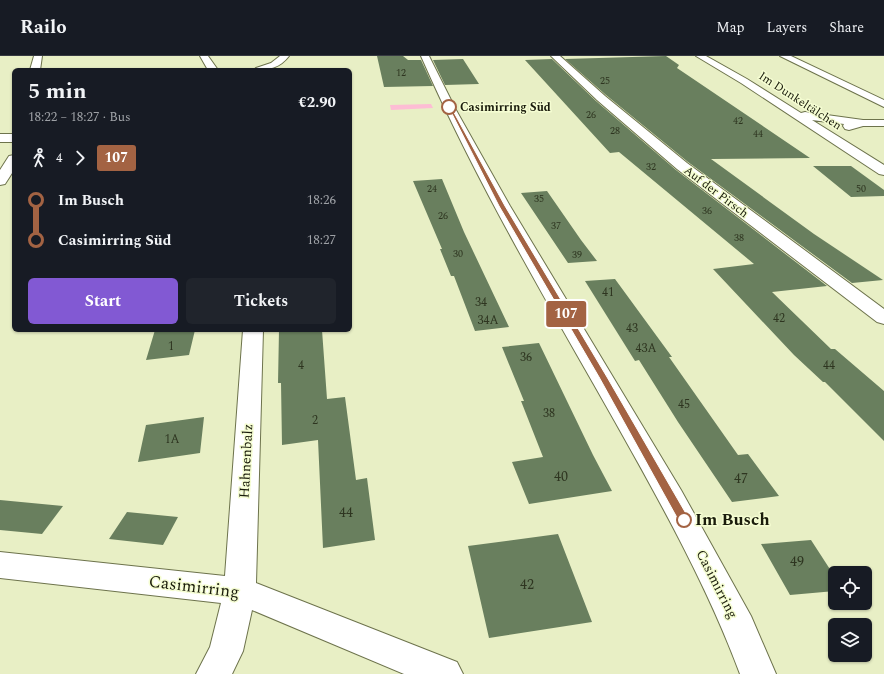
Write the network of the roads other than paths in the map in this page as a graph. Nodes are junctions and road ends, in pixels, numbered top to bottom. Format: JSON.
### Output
{"nodes":[{"id":1,"x":38,"y":56,"type":"edge"},
{"id":2,"x":204,"y":56,"type":"edge"},
{"id":3,"x":285,"y":56,"type":"edge"},
{"id":4,"x":425,"y":56,"type":"edge"},
{"id":5,"x":555,"y":56,"type":"edge"},
{"id":6,"x":700,"y":56,"type":"edge"},
{"id":7,"x":784,"y":56,"type":"edge"},
{"id":8,"x":35,"y":68,"type":"edge"},
{"id":9,"x":212,"y":68,"type":"edge"},
{"id":10,"x":265,"y":68,"type":"edge"},
{"id":11,"x":884,"y":104,"type":"edge"},
{"id":12,"x":791,"y":111,"type":"junction"},
{"id":13,"x":863,"y":123,"type":"junction"},
{"id":14,"x":884,"y":123,"type":"edge"},
{"id":15,"x":0,"y":138,"type":"edge"},
{"id":16,"x":12,"y":138,"type":"edge"},
{"id":17,"x":837,"y":140,"type":"junction"},
{"id":18,"x":12,"y":162,"type":"edge"},
{"id":19,"x":884,"y":171,"type":"edge"},
{"id":20,"x":0,"y":181,"type":"edge"},
{"id":21,"x":884,"y":318,"type":"edge"},
{"id":22,"x":253,"y":332,"type":"edge"},
{"id":23,"x":0,"y":564,"type":"edge"},
{"id":24,"x":240,"y":591,"type":"junction"},
{"id":25,"x":214,"y":674,"type":"edge"},
{"id":26,"x":445,"y":674,"type":"edge"},
{"id":27,"x":758,"y":674,"type":"edge"}],
"edges":[{"from":1,"to":8,"type":"street"},
{"from":2,"to":9,"type":"street"},
{"from":3,"to":10,"type":"street"},
{"from":4,"to":27,"type":"street","name":"Casimirring"},
{"from":5,"to":21,"type":"street","name":"Auf der Pirsch"},
{"from":6,"to":12,"type":"street","name":"Im Dunkeltälchen"},
{"from":7,"to":11,"type":"street"},
{"from":12,"to":13,"type":"street"},
{"from":12,"to":17,"type":"street","name":"Im Dunkeltälchen"},
{"from":13,"to":14,"type":"street"},
{"from":13,"to":17,"type":"street"},
{"from":15,"to":16,"type":"street"},
{"from":17,"to":19,"type":"street","name":"Im Dunkeltälchen"},
{"from":18,"to":20,"type":"street"},
{"from":22,"to":24,"type":"street","name":"Hahnenbalz"},
{"from":23,"to":24,"type":"street","name":"Casimirring"},
{"from":24,"to":25,"type":"street","name":"Hahnenbalz"},
{"from":24,"to":26,"type":"street","name":"Casimirring"}]}
